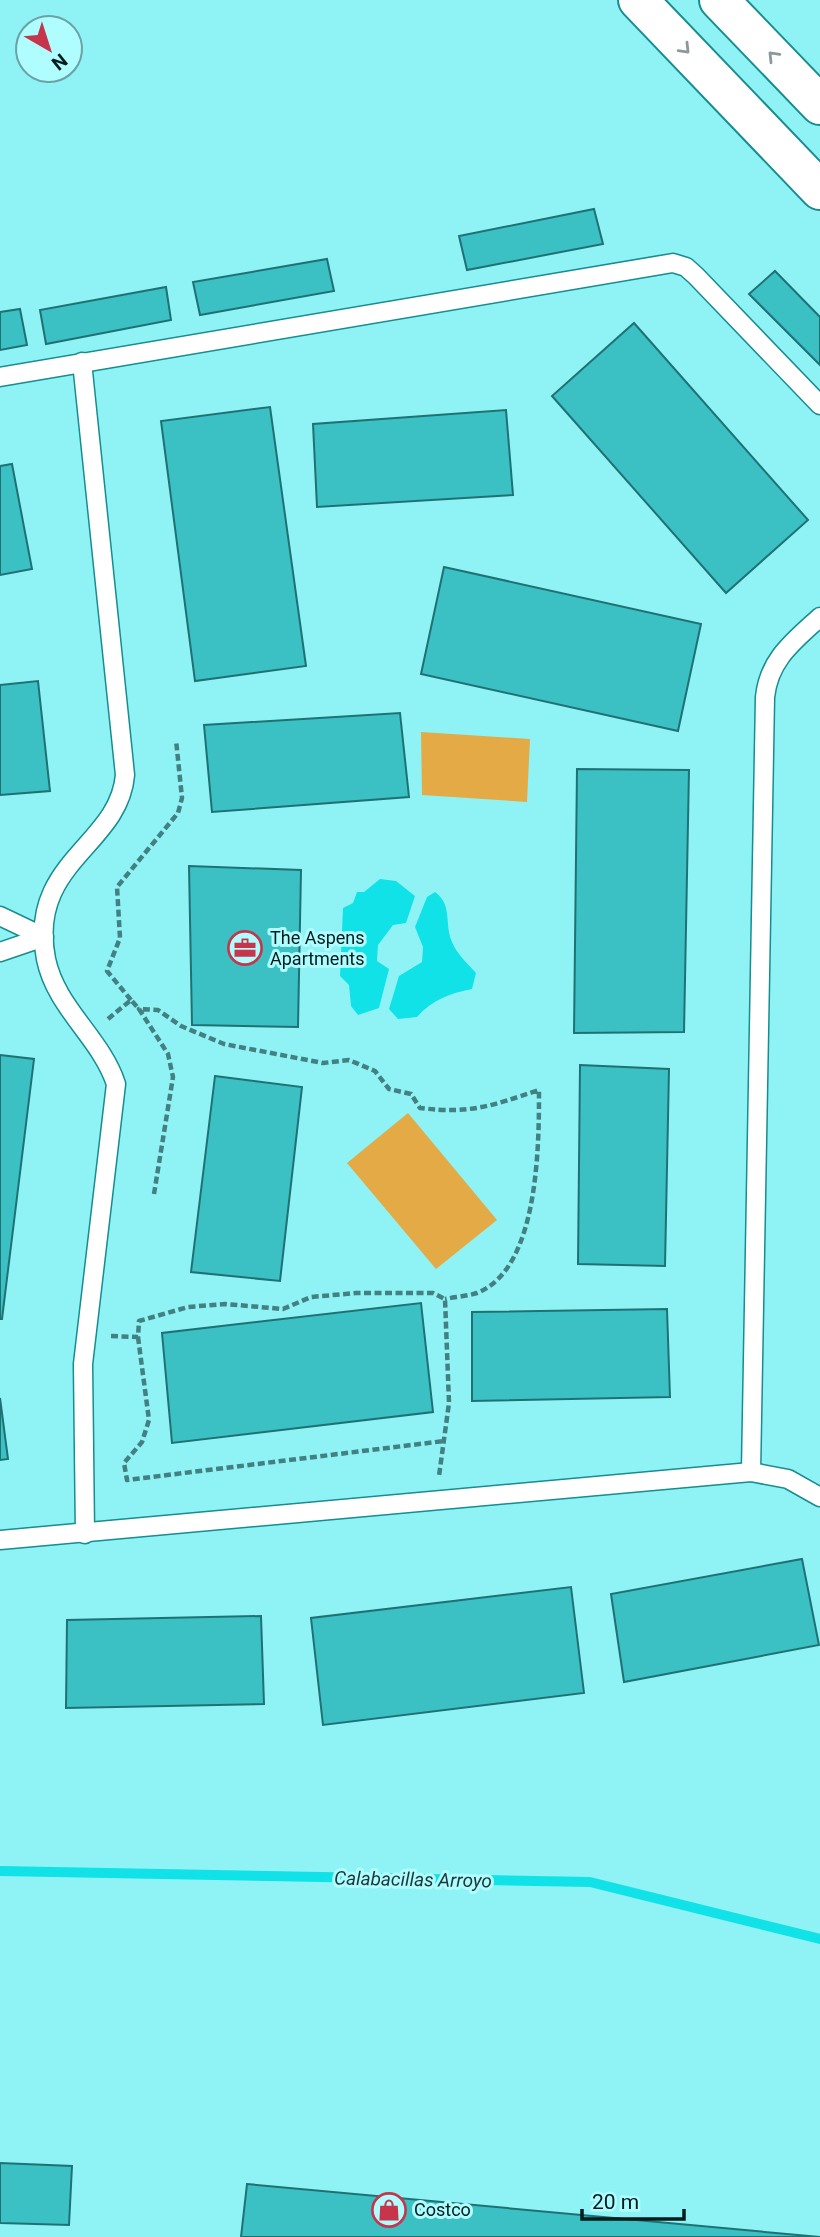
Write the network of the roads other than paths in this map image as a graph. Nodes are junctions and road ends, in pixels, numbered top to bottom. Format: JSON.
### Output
{"nodes":[{"id":1,"x":638,"y":0,"type":"edge"},
{"id":2,"x":719,"y":0,"type":"edge"},
{"id":3,"x":820,"y":105,"type":"edge"},
{"id":4,"x":820,"y":190,"type":"edge"},
{"id":5,"x":82,"y":362,"type":"junction"},
{"id":6,"x":0,"y":377,"type":"edge"},
{"id":7,"x":820,"y":405,"type":"edge"},
{"id":8,"x":820,"y":617,"type":"edge"},
{"id":9,"x":0,"y":916,"type":"edge"},
{"id":10,"x":44,"y":937,"type":"junction"},
{"id":11,"x":0,"y":952,"type":"edge"},
{"id":12,"x":751,"y":1472,"type":"junction"},
{"id":13,"x":820,"y":1497,"type":"edge"},
{"id":14,"x":85,"y":1534,"type":"junction"},
{"id":15,"x":0,"y":1540,"type":"edge"}],
"edges":[{"from":1,"to":4,"type":"street","one_way":true},
{"from":3,"to":2,"type":"street","one_way":true},
{"from":5,"to":6,"type":"lane"},
{"from":5,"to":7,"type":"lane"},
{"from":5,"to":10,"type":"lane"},
{"from":8,"to":12,"type":"lane"},
{"from":9,"to":10,"type":"lane"},
{"from":10,"to":11,"type":"lane"},
{"from":10,"to":14,"type":"lane"},
{"from":12,"to":13,"type":"lane"},
{"from":12,"to":14,"type":"lane"},
{"from":14,"to":15,"type":"lane"}]}
